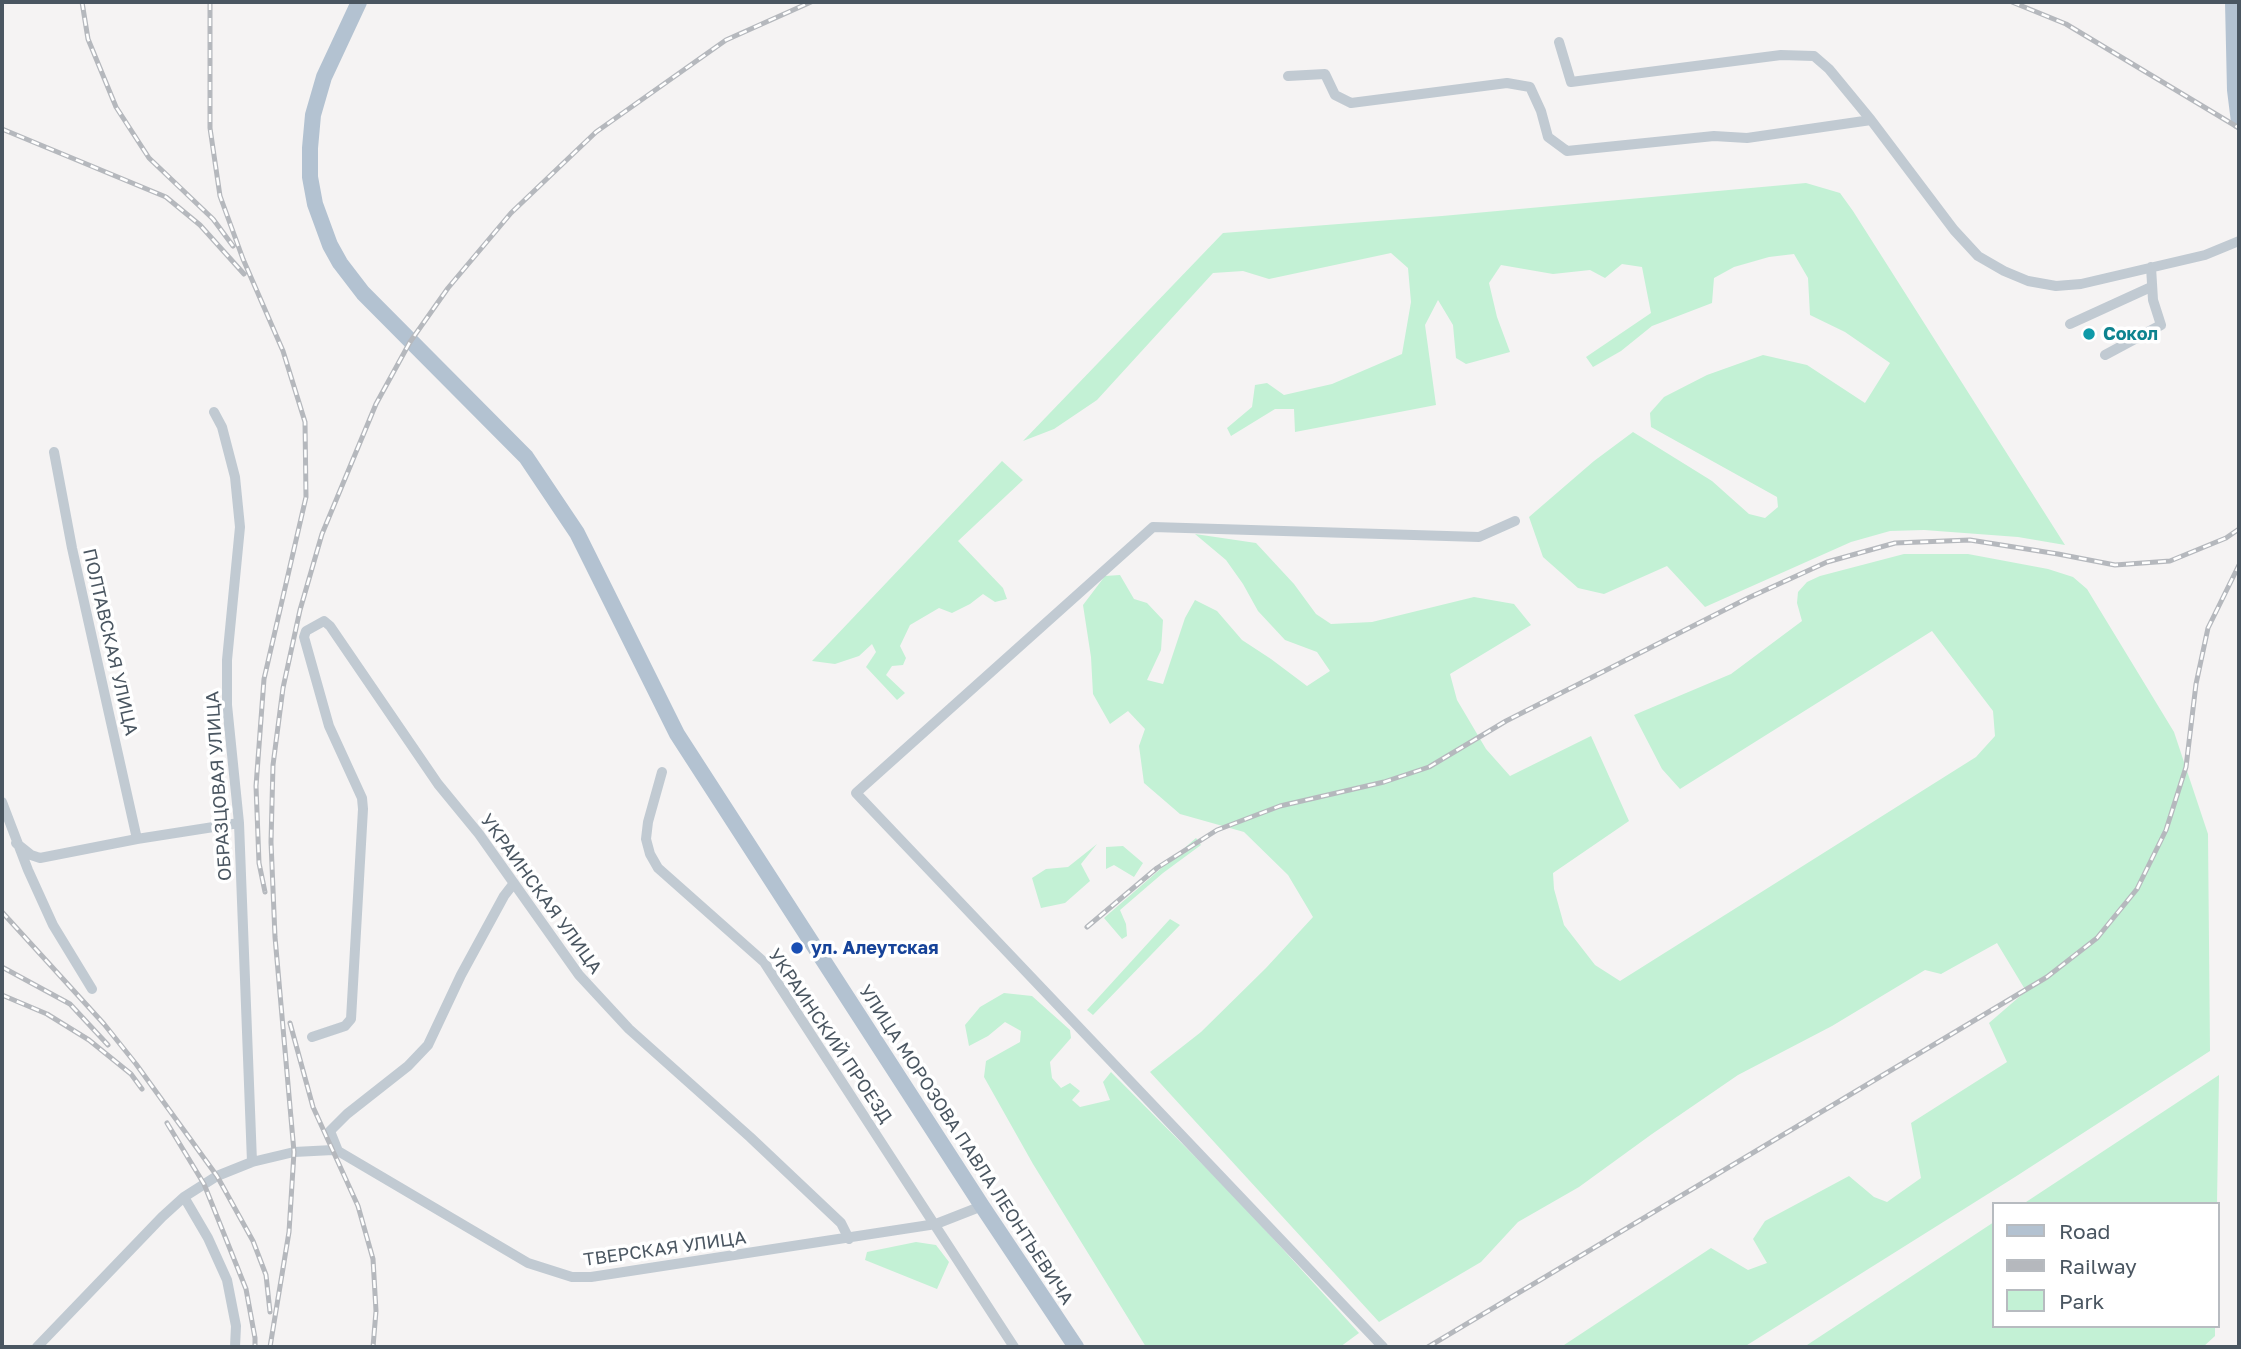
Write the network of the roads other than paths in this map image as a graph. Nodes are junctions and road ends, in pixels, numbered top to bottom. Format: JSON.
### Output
{"nodes":[{"id":1,"x":359,"y":2,"type":"edge"},
{"id":2,"x":2233,"y":2,"type":"edge"},
{"id":3,"x":2236,"y":34,"type":"edge"},
{"id":4,"x":1559,"y":42,"type":"dead end"},
{"id":5,"x":1288,"y":76,"type":"dead end"},
{"id":6,"x":1871,"y":120,"type":"junction"},
{"id":7,"x":2239,"y":122,"type":"edge"},
{"id":8,"x":2239,"y":241,"type":"edge"},
{"id":9,"x":2151,"y":267,"type":"junction"},
{"id":10,"x":2151,"y":287,"type":"junction"},
{"id":11,"x":2070,"y":324,"type":"dead end"},
{"id":12,"x":2105,"y":355,"type":"dead end"},
{"id":13,"x":214,"y":412,"type":"dead end"},
{"id":14,"x":54,"y":452,"type":"dead end"},
{"id":15,"x":1515,"y":522,"type":"dead end"},
{"id":16,"x":662,"y":772,"type":"dead end"},
{"id":17,"x":2,"y":802,"type":"edge"},
{"id":18,"x":239,"y":823,"type":"junction"},
{"id":19,"x":137,"y":839,"type":"junction"},
{"id":20,"x":16,"y":843,"type":"junction"},
{"id":21,"x":514,"y":883,"type":"junction"},
{"id":22,"x":92,"y":989,"type":"dead end"},
{"id":23,"x":312,"y":1037,"type":"dead end"},
{"id":24,"x":338,"y":1151,"type":"junction"},
{"id":25,"x":252,"y":1162,"type":"junction"},
{"id":26,"x":184,"y":1198,"type":"junction"},
{"id":27,"x":982,"y":1206,"type":"junction"},
{"id":28,"x":936,"y":1224,"type":"junction"},
{"id":29,"x":849,"y":1239,"type":"junction"},
{"id":30,"x":37,"y":1347,"type":"edge"},
{"id":31,"x":235,"y":1347,"type":"edge"},
{"id":32,"x":1014,"y":1347,"type":"edge"},
{"id":33,"x":1076,"y":1347,"type":"edge"},
{"id":34,"x":1383,"y":1347,"type":"edge"}],
"edges":[{"from":1,"to":27,"type":"main road","name":"УЛИЦА МОРОЗОВА ПАВЛА ЛЕОНТЬЕВИЧА"},
{"from":2,"to":3,"type":"main road"},
{"from":3,"to":7,"type":"main road"},
{"from":4,"to":6,"type":"street"},
{"from":5,"to":6,"type":"street"},
{"from":6,"to":9,"type":"street"},
{"from":8,"to":9,"type":"street"},
{"from":9,"to":10,"type":"street"},
{"from":10,"to":11,"type":"street"},
{"from":10,"to":12,"type":"street"},
{"from":13,"to":18,"type":"street","name":"ОБРАЗЦОВАЯ УЛИЦА"},
{"from":14,"to":19,"type":"street","name":"ПОЛТАВСКАЯ УЛИЦА"},
{"from":15,"to":34,"type":"street"},
{"from":16,"to":28,"type":"street","name":"УКРАИНСКИЙ ПРОЕЗД"},
{"from":17,"to":20,"type":"street"},
{"from":18,"to":19,"type":"street"},
{"from":18,"to":25,"type":"street","name":"ОБРАЗЦОВАЯ УЛИЦА"},
{"from":19,"to":20,"type":"street"},
{"from":20,"to":22,"type":"street"},
{"from":21,"to":23,"type":"street","name":"УКРАИНСКАЯ УЛИЦА"},
{"from":21,"to":24,"type":"street"},
{"from":21,"to":29,"type":"street","name":"УКРАИНСКАЯ УЛИЦА"},
{"from":24,"to":25,"type":"street"},
{"from":24,"to":29,"type":"street","name":"ТВЕРСКАЯ УЛИЦА"},
{"from":25,"to":26,"type":"street"},
{"from":26,"to":30,"type":"street"},
{"from":26,"to":31,"type":"street"},
{"from":27,"to":28,"type":"street","name":"ТВЕРСКАЯ УЛИЦА"},
{"from":27,"to":33,"type":"main road","name":"УЛИЦА МОРОЗОВА ПАВЛА ЛЕОНТЬЕВИЧА"},
{"from":28,"to":29,"type":"street","name":"ТВЕРСКАЯ УЛИЦА"},
{"from":28,"to":32,"type":"street","name":"УКРАИНСКИЙ ПРОЕЗД"}]}
